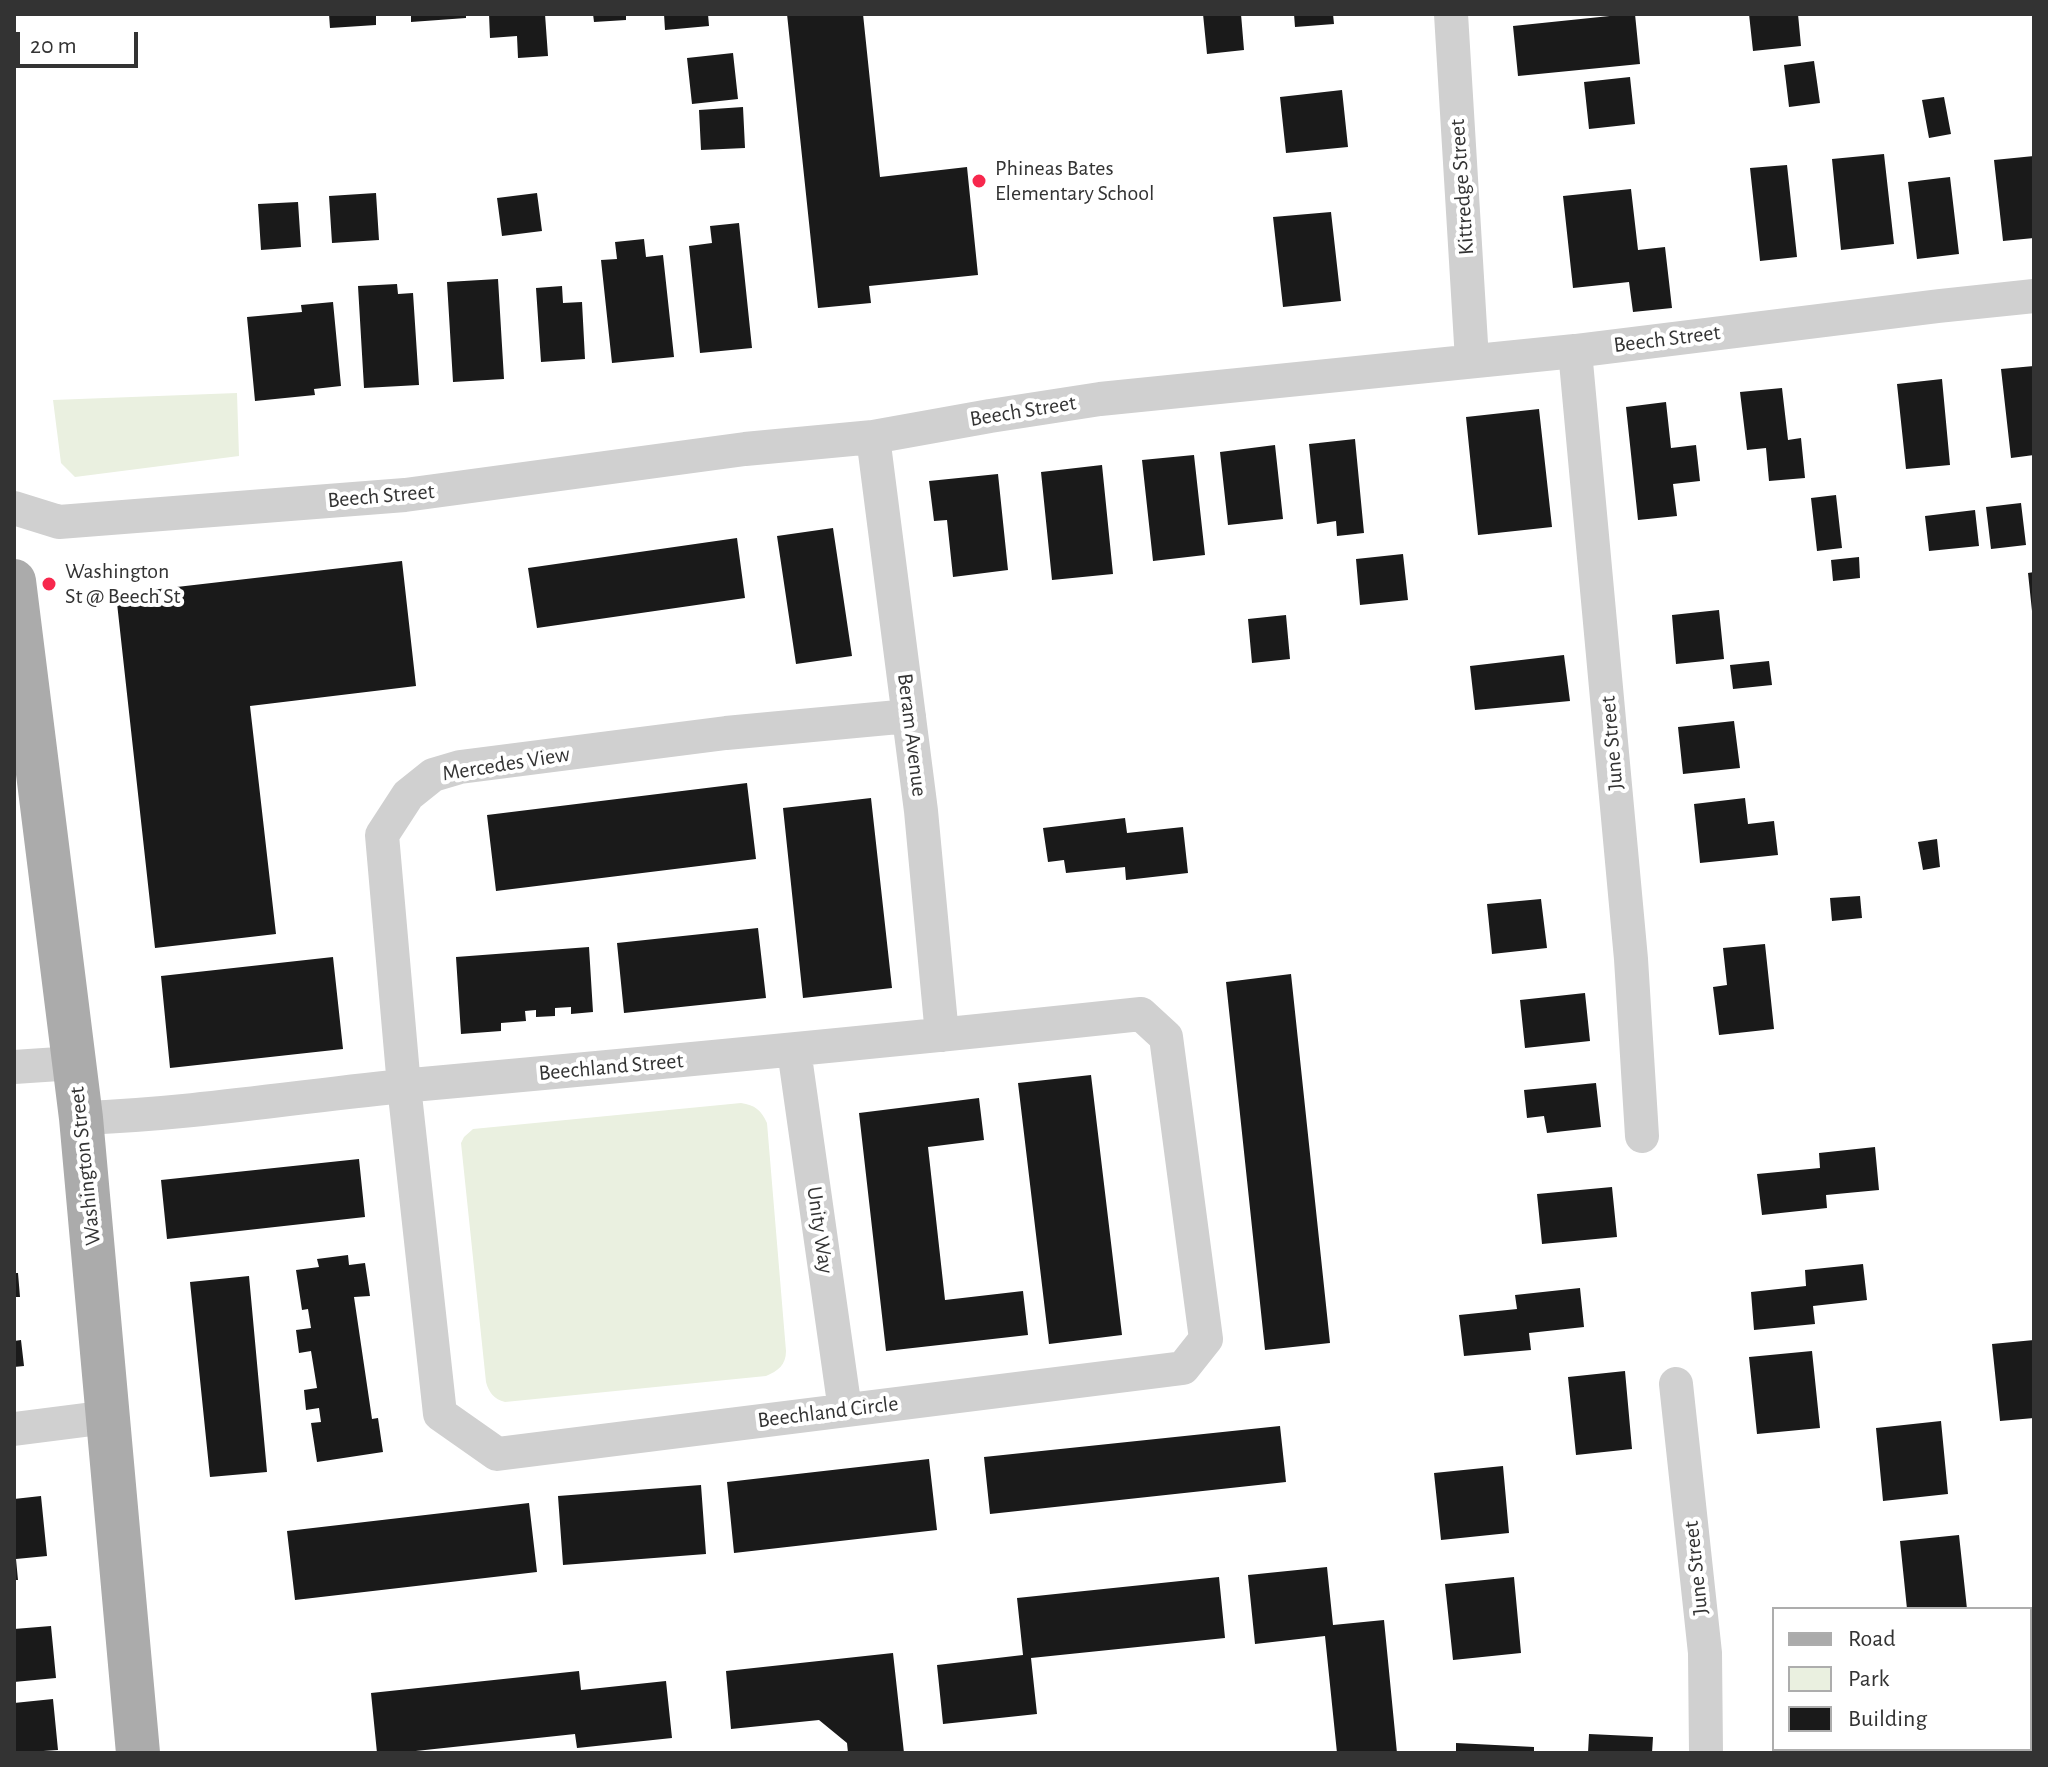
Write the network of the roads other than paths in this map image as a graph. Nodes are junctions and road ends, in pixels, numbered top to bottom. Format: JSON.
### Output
{"nodes":[{"id":1,"x":1451,"y":14,"type":"edge"},
{"id":2,"x":2034,"y":296,"type":"edge"},
{"id":3,"x":1575,"y":351,"type":"junction"},
{"id":4,"x":1472,"y":360,"type":"junction"},
{"id":5,"x":873,"y":437,"type":"junction"},
{"id":6,"x":14,"y":508,"type":"edge"},
{"id":7,"x":14,"y":581,"type":"edge"},
{"id":8,"x":909,"y":716,"type":"junction"},
{"id":9,"x":1141,"y":1014,"type":"joint"},
{"id":10,"x":942,"y":1035,"type":"junction"},
{"id":11,"x":794,"y":1050,"type":"junction"},
{"id":12,"x":74,"y":1063,"type":"junction"},
{"id":13,"x":14,"y":1067,"type":"edge"},
{"id":14,"x":404,"y":1086,"type":"junction"},
{"id":15,"x":81,"y":1118,"type":"junction"},
{"id":16,"x":1642,"y":1136,"type":"dead end"},
{"id":17,"x":1676,"y":1384,"type":"dead end"},
{"id":18,"x":845,"y":1410,"type":"junction"},
{"id":19,"x":108,"y":1417,"type":"junction"},
{"id":20,"x":14,"y":1429,"type":"edge"},
{"id":21,"x":138,"y":1753,"type":"edge"},
{"id":22,"x":1706,"y":1753,"type":"edge"}],
"edges":[{"from":1,"to":4,"type":"street","name":"Kittredge Street"},
{"from":2,"to":3,"type":"street","name":"Beech Street"},
{"from":3,"to":4,"type":"street","name":"Beech Street"},
{"from":3,"to":16,"type":"street","name":"June Street"},
{"from":4,"to":5,"type":"street","name":"Beech Street"},
{"from":5,"to":6,"type":"street","name":"Beech Street"},
{"from":5,"to":8,"type":"street","name":"Beram Avenue"},
{"from":7,"to":12,"type":"main road","name":"Washington Street"},
{"from":8,"to":10,"type":"street","name":"Beram Avenue"},
{"from":8,"to":14,"type":"street","name":"Mercedes View"},
{"from":9,"to":10,"type":"street","name":"Beechland Street"},
{"from":9,"to":18,"type":"street","name":"Beechland Circle"},
{"from":10,"to":11,"type":"street","name":"Beechland Street"},
{"from":11,"to":14,"type":"street","name":"Beechland Street"},
{"from":11,"to":18,"type":"street","name":"Unity Way"},
{"from":12,"to":13,"type":"street"},
{"from":12,"to":15,"type":"main road","name":"Washington Street"},
{"from":14,"to":15,"type":"street","name":"Beechland Street"},
{"from":14,"to":18,"type":"street","name":"Beechland Circle"},
{"from":15,"to":19,"type":"main road","name":"Washington Street"},
{"from":17,"to":22,"type":"street","name":"June Street"},
{"from":19,"to":20,"type":"street"},
{"from":19,"to":21,"type":"main road","name":"Washington Street"}]}
